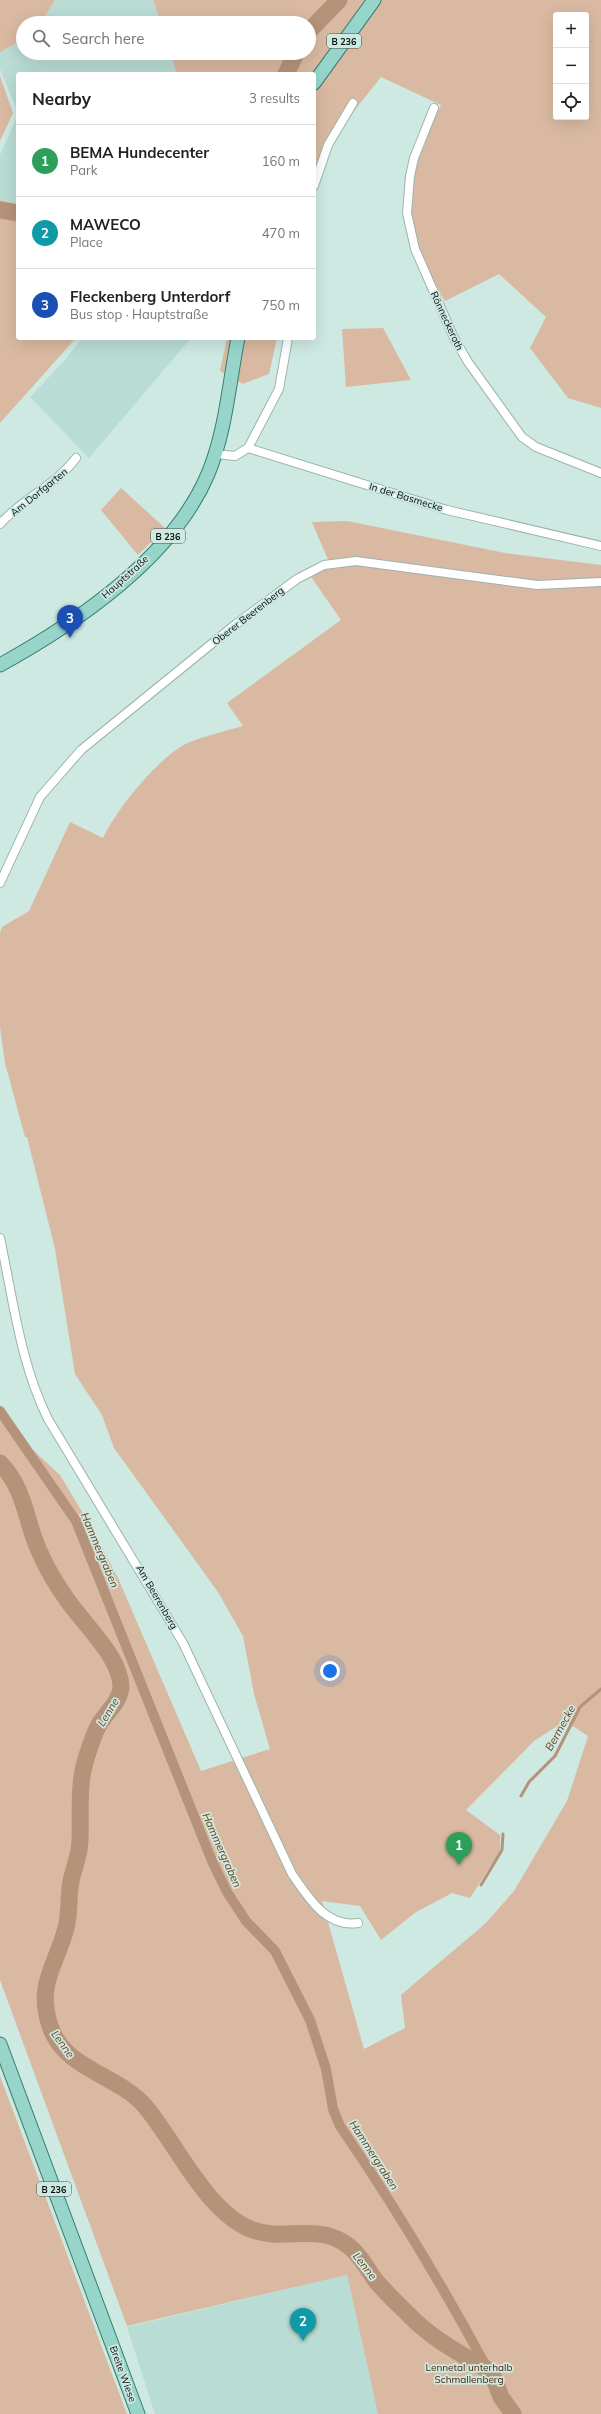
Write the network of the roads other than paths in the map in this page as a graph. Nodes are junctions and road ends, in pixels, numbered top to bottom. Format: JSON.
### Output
{"nodes":[{"id":1,"x":374,"y":0,"type":"edge"},
{"id":2,"x":316,"y":80,"type":"edge"},
{"id":3,"x":353,"y":103,"type":"dead end"},
{"id":4,"x":434,"y":108,"type":"dead end"},
{"id":5,"x":316,"y":180,"type":"edge"},
{"id":6,"x":238,"y":340,"type":"edge"},
{"id":7,"x":288,"y":340,"type":"edge"},
{"id":8,"x":248,"y":448,"type":"junction"},
{"id":9,"x":215,"y":454,"type":"junction"},
{"id":10,"x":76,"y":458,"type":"dead end"},
{"id":11,"x":601,"y":473,"type":"edge"},
{"id":12,"x":0,"y":524,"type":"edge"},
{"id":13,"x":601,"y":546,"type":"edge"},
{"id":14,"x":601,"y":582,"type":"edge"},
{"id":15,"x":0,"y":666,"type":"edge"},
{"id":16,"x":0,"y":883,"type":"edge"},
{"id":17,"x":0,"y":1238,"type":"edge"},
{"id":18,"x":358,"y":1923,"type":"dead end"},
{"id":19,"x":0,"y":2044,"type":"edge"},
{"id":20,"x":138,"y":2414,"type":"edge"}],
"edges":[{"from":1,"to":2,"type":"main road","number":"B 236"},
{"from":3,"to":5,"type":"street"},
{"from":4,"to":11,"type":"street","name":"Rönneckeroth"},
{"from":6,"to":9,"type":"main road","name":"Hauptstraße","number":"B 236"},
{"from":7,"to":8,"type":"street"},
{"from":8,"to":9,"type":"street"},
{"from":8,"to":13,"type":"street","name":"In der Basmecke"},
{"from":9,"to":15,"type":"main road","name":"Hauptstraße","number":"B 236"},
{"from":10,"to":12,"type":"street","name":"Am Dorfgarten"},
{"from":14,"to":16,"type":"street","name":"Oberer Beerenberg"},
{"from":17,"to":18,"type":"street","name":"Am Beerenberg"},
{"from":19,"to":20,"type":"main road","name":"Breite Wiese","number":"B 236"}]}
